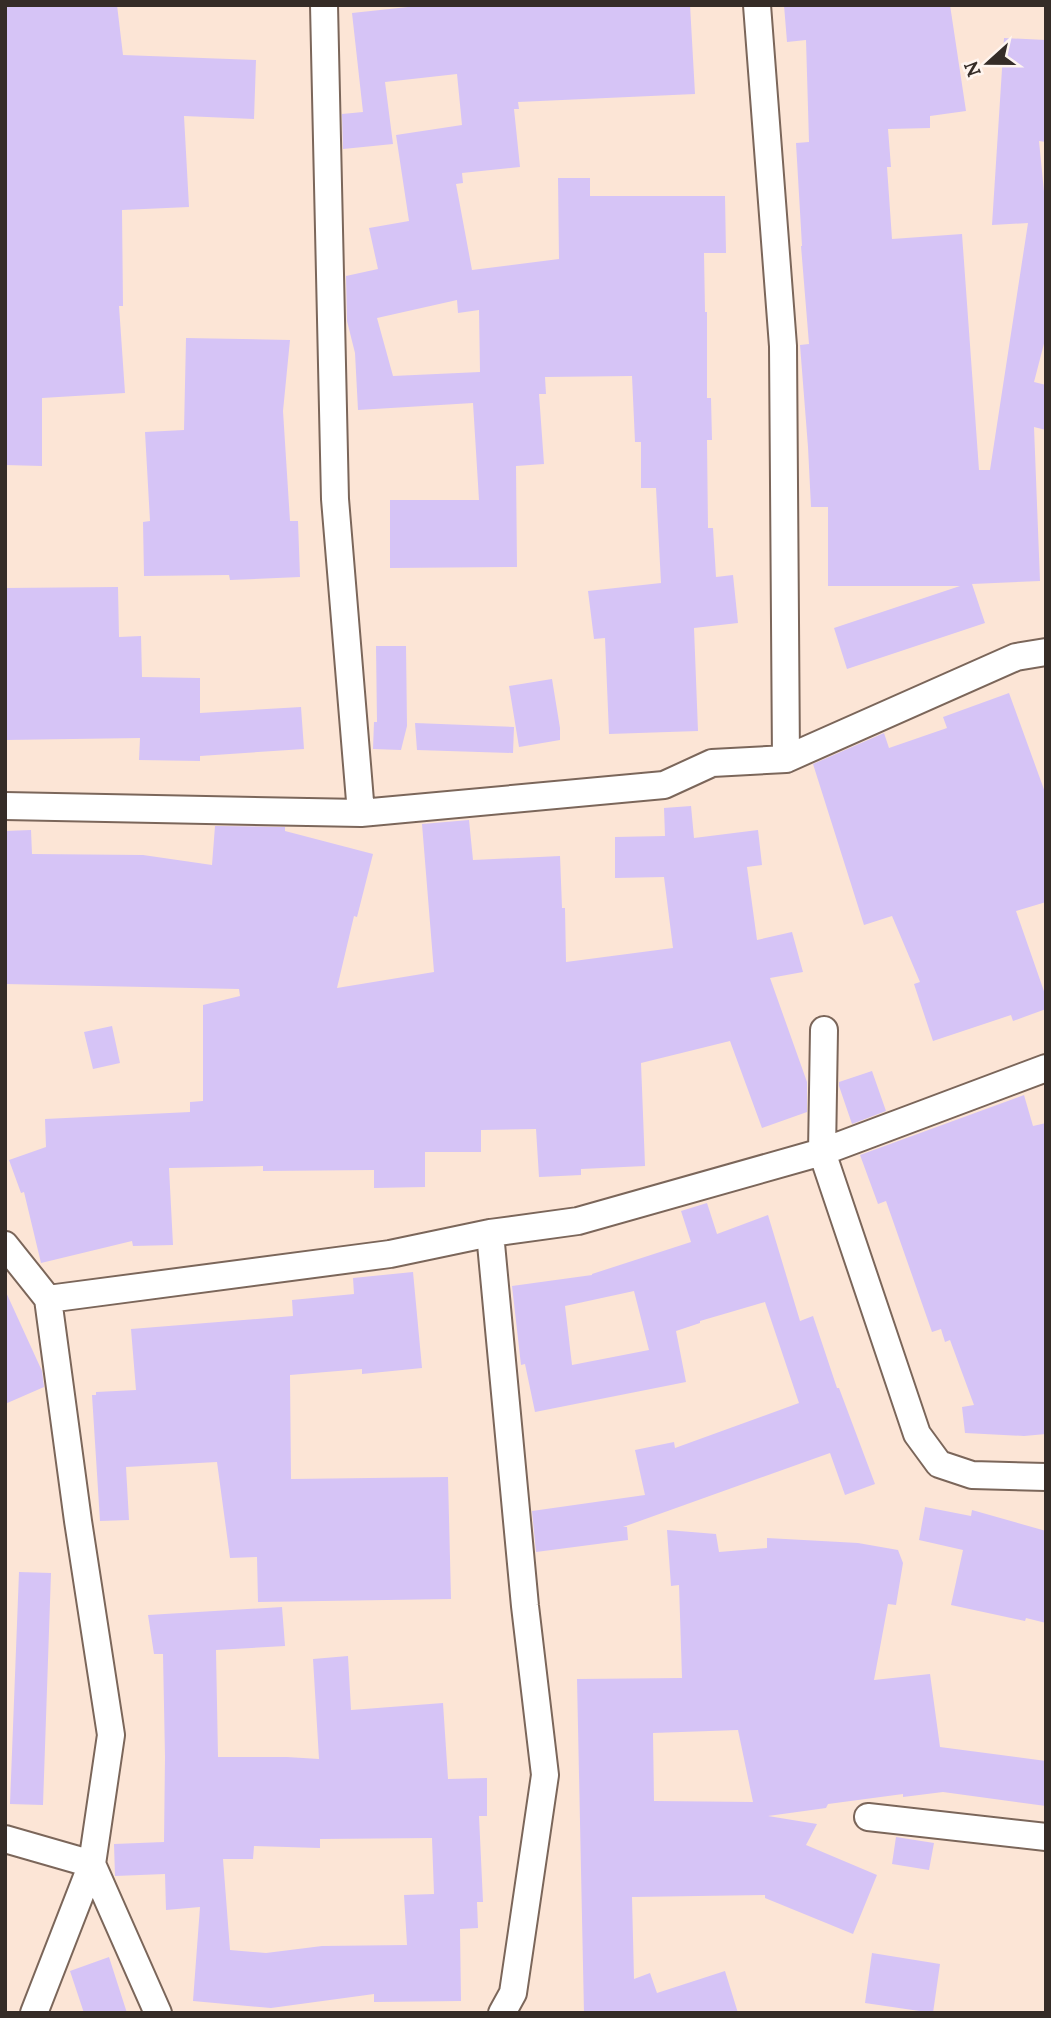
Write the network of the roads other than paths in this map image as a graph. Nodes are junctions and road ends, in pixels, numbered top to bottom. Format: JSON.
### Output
{"nodes":[{"id":1,"x":324,"y":5,"type":"edge"},
{"id":2,"x":757,"y":5,"type":"edge"},
{"id":3,"x":1046,"y":652,"type":"edge"},
{"id":4,"x":786,"y":760,"type":"junction"},
{"id":5,"x":5,"y":806,"type":"edge"},
{"id":6,"x":361,"y":813,"type":"junction"},
{"id":7,"x":824,"y":1030,"type":"dead end"},
{"id":8,"x":1046,"y":1068,"type":"edge"},
{"id":9,"x":822,"y":1152,"type":"junction"},
{"id":10,"x":490,"y":1233,"type":"junction"},
{"id":11,"x":5,"y":1245,"type":"edge"},
{"id":12,"x":48,"y":1299,"type":"junction"},
{"id":13,"x":1046,"y":1477,"type":"edge"},
{"id":14,"x":868,"y":1817,"type":"dead end"},
{"id":15,"x":1046,"y":1837,"type":"edge"},
{"id":16,"x":5,"y":1839,"type":"edge"},
{"id":17,"x":92,"y":1864,"type":"junction"},
{"id":18,"x":34,"y":2013,"type":"edge"},
{"id":19,"x":158,"y":2013,"type":"edge"},
{"id":20,"x":502,"y":2013,"type":"edge"}],
"edges":[{"from":1,"to":6,"type":"street"},
{"from":2,"to":4,"type":"street"},
{"from":3,"to":4,"type":"street"},
{"from":4,"to":6,"type":"street"},
{"from":5,"to":6,"type":"street"},
{"from":7,"to":9,"type":"street"},
{"from":8,"to":9,"type":"street"},
{"from":9,"to":10,"type":"street"},
{"from":9,"to":13,"type":"street"},
{"from":10,"to":12,"type":"street"},
{"from":10,"to":20,"type":"street"},
{"from":11,"to":12,"type":"street"},
{"from":12,"to":17,"type":"street"},
{"from":14,"to":15,"type":"street"},
{"from":16,"to":17,"type":"street"},
{"from":17,"to":18,"type":"street"},
{"from":17,"to":19,"type":"street"}]}
